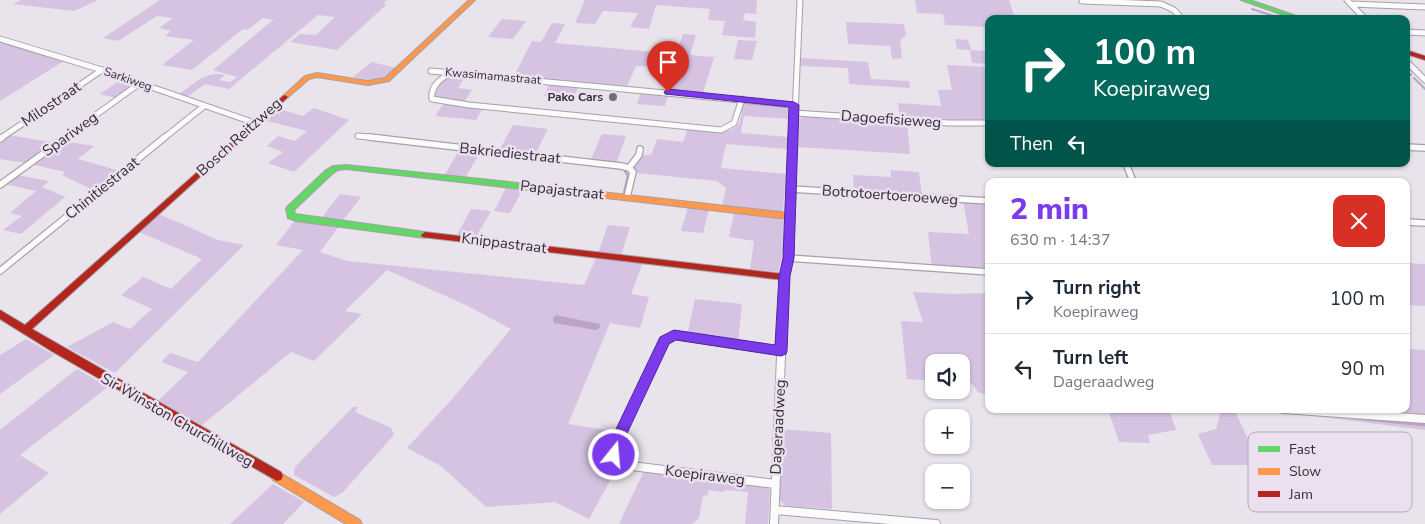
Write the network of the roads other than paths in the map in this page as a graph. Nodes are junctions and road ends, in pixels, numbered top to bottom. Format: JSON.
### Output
{"nodes":[{"id":1,"x":472,"y":0,"type":"edge"},
{"id":2,"x":800,"y":0,"type":"edge"},
{"id":3,"x":1244,"y":0,"type":"edge"},
{"id":4,"x":1082,"y":1,"type":"edge"},
{"id":5,"x":1349,"y":2,"type":"edge"},
{"id":6,"x":1425,"y":7,"type":"edge"},
{"id":7,"x":1178,"y":15,"type":"edge"},
{"id":8,"x":1290,"y":15,"type":"edge"},
{"id":9,"x":1361,"y":15,"type":"edge"},
{"id":10,"x":1410,"y":32,"type":"edge"},
{"id":11,"x":1425,"y":33,"type":"edge"},
{"id":12,"x":0,"y":39,"type":"edge"},
{"id":13,"x":1410,"y":53,"type":"edge"},
{"id":14,"x":1425,"y":58,"type":"edge"},
{"id":15,"x":1410,"y":65,"type":"edge"},
{"id":16,"x":102,"y":70,"type":"junction"},
{"id":17,"x":431,"y":71,"type":"dead end"},
{"id":18,"x":452,"y":72,"type":"junction"},
{"id":19,"x":1425,"y":80,"type":"edge"},
{"id":20,"x":140,"y":83,"type":"junction"},
{"id":21,"x":742,"y":99,"type":"junction"},
{"id":22,"x":794,"y":105,"type":"junction"},
{"id":23,"x":204,"y":106,"type":"junction"},
{"id":24,"x":794,"y":113,"type":"junction"},
{"id":25,"x":985,"y":122,"type":"edge"},
{"id":26,"x":255,"y":123,"type":"junction"},
{"id":27,"x":358,"y":136,"type":"dead end"},
{"id":28,"x":0,"y":139,"type":"edge"},
{"id":29,"x":1410,"y":147,"type":"edge"},
{"id":30,"x":640,"y":148,"type":"dead end"},
{"id":31,"x":1425,"y":148,"type":"edge"},
{"id":32,"x":336,"y":168,"type":"joint"},
{"id":33,"x":629,"y":168,"type":"junction"},
{"id":34,"x":0,"y":185,"type":"edge"},
{"id":35,"x":790,"y":189,"type":"junction"},
{"id":36,"x":627,"y":197,"type":"junction"},
{"id":37,"x":985,"y":200,"type":"edge"},
{"id":38,"x":789,"y":216,"type":"junction"},
{"id":39,"x":1410,"y":222,"type":"edge"},
{"id":40,"x":1425,"y":223,"type":"edge"},
{"id":41,"x":788,"y":258,"type":"junction"},
{"id":42,"x":0,"y":271,"type":"edge"},
{"id":43,"x":985,"y":272,"type":"edge"},
{"id":44,"x":784,"y":276,"type":"junction"},
{"id":45,"x":0,"y":314,"type":"edge"},
{"id":46,"x":25,"y":330,"type":"junction"},
{"id":47,"x":781,"y":351,"type":"junction"},
{"id":48,"x":1340,"y":413,"type":"edge"},
{"id":49,"x":1425,"y":419,"type":"edge"},
{"id":50,"x":775,"y":484,"type":"junction"},
{"id":51,"x":774,"y":510,"type":"junction"},
{"id":52,"x":356,"y":524,"type":"edge"},
{"id":53,"x":774,"y":524,"type":"edge"},
{"id":54,"x":936,"y":524,"type":"edge"}],
"edges":[{"from":1,"to":26,"type":"street","name":"Bosch Reitzweg"},
{"from":2,"to":22,"type":"street","name":"Dageraadweg"},
{"from":3,"to":8,"type":"street"},
{"from":4,"to":7,"type":"street"},
{"from":5,"to":6,"type":"street"},
{"from":5,"to":9,"type":"street"},
{"from":10,"to":11,"type":"street"},
{"from":12,"to":16,"type":"street","name":"Sarkiweg"},
{"from":13,"to":14,"type":"street"},
{"from":15,"to":19,"type":"street"},
{"from":16,"to":20,"type":"street","name":"Sarkiweg"},
{"from":16,"to":28,"type":"street","name":"Milostraat"},
{"from":17,"to":18,"type":"street","name":"Kwasimamastraat"},
{"from":18,"to":21,"type":"street","name":"Kwasimamastraat"},
{"from":18,"to":21,"type":"street"},
{"from":20,"to":23,"type":"street","name":"Sarkiweg"},
{"from":20,"to":34,"type":"street","name":"Spariweg"},
{"from":21,"to":22,"type":"street","name":"Kwasimamastraat"},
{"from":22,"to":24,"type":"street","name":"Dageraadweg"},
{"from":23,"to":26,"type":"street","name":"Sarkiweg"},
{"from":23,"to":42,"type":"street","name":"Chinitiestraat"},
{"from":24,"to":25,"type":"street","name":"Dagoefisieweg"},
{"from":24,"to":35,"type":"street","name":"Dageraadweg"},
{"from":26,"to":46,"type":"street","name":"Bosch Reitzweg"},
{"from":27,"to":33,"type":"street","name":"Bakriediestraat"},
{"from":29,"to":31,"type":"street"},
{"from":30,"to":33,"type":"street"},
{"from":32,"to":36,"type":"street","name":"Papajastraat"},
{"from":32,"to":44,"type":"street","name":"Knippastraat"},
{"from":33,"to":36,"type":"street"},
{"from":35,"to":37,"type":"street","name":"Botrotoertoeroeweg"},
{"from":35,"to":38,"type":"street","name":"Dageraadweg"},
{"from":36,"to":38,"type":"street","name":"Papajastraat"},
{"from":38,"to":41,"type":"street","name":"Dageraadweg"},
{"from":39,"to":40,"type":"street"},
{"from":41,"to":43,"type":"street"},
{"from":41,"to":44,"type":"street","name":"Dageraadweg"},
{"from":44,"to":47,"type":"street","name":"Dageraadweg"},
{"from":45,"to":46,"type":"street","name":"Sir Winston Churchillweg"},
{"from":46,"to":52,"type":"street","name":"Sir Winston Churchillweg"},
{"from":47,"to":50,"type":"street","name":"Dageraadweg"},
{"from":47,"to":50,"type":"street","name":"Koepiraweg"},
{"from":48,"to":49,"type":"street"},
{"from":50,"to":51,"type":"street","name":"Dageraadweg"},
{"from":51,"to":53,"type":"street","name":"Dageraadweg"},
{"from":51,"to":54,"type":"street"}]}
